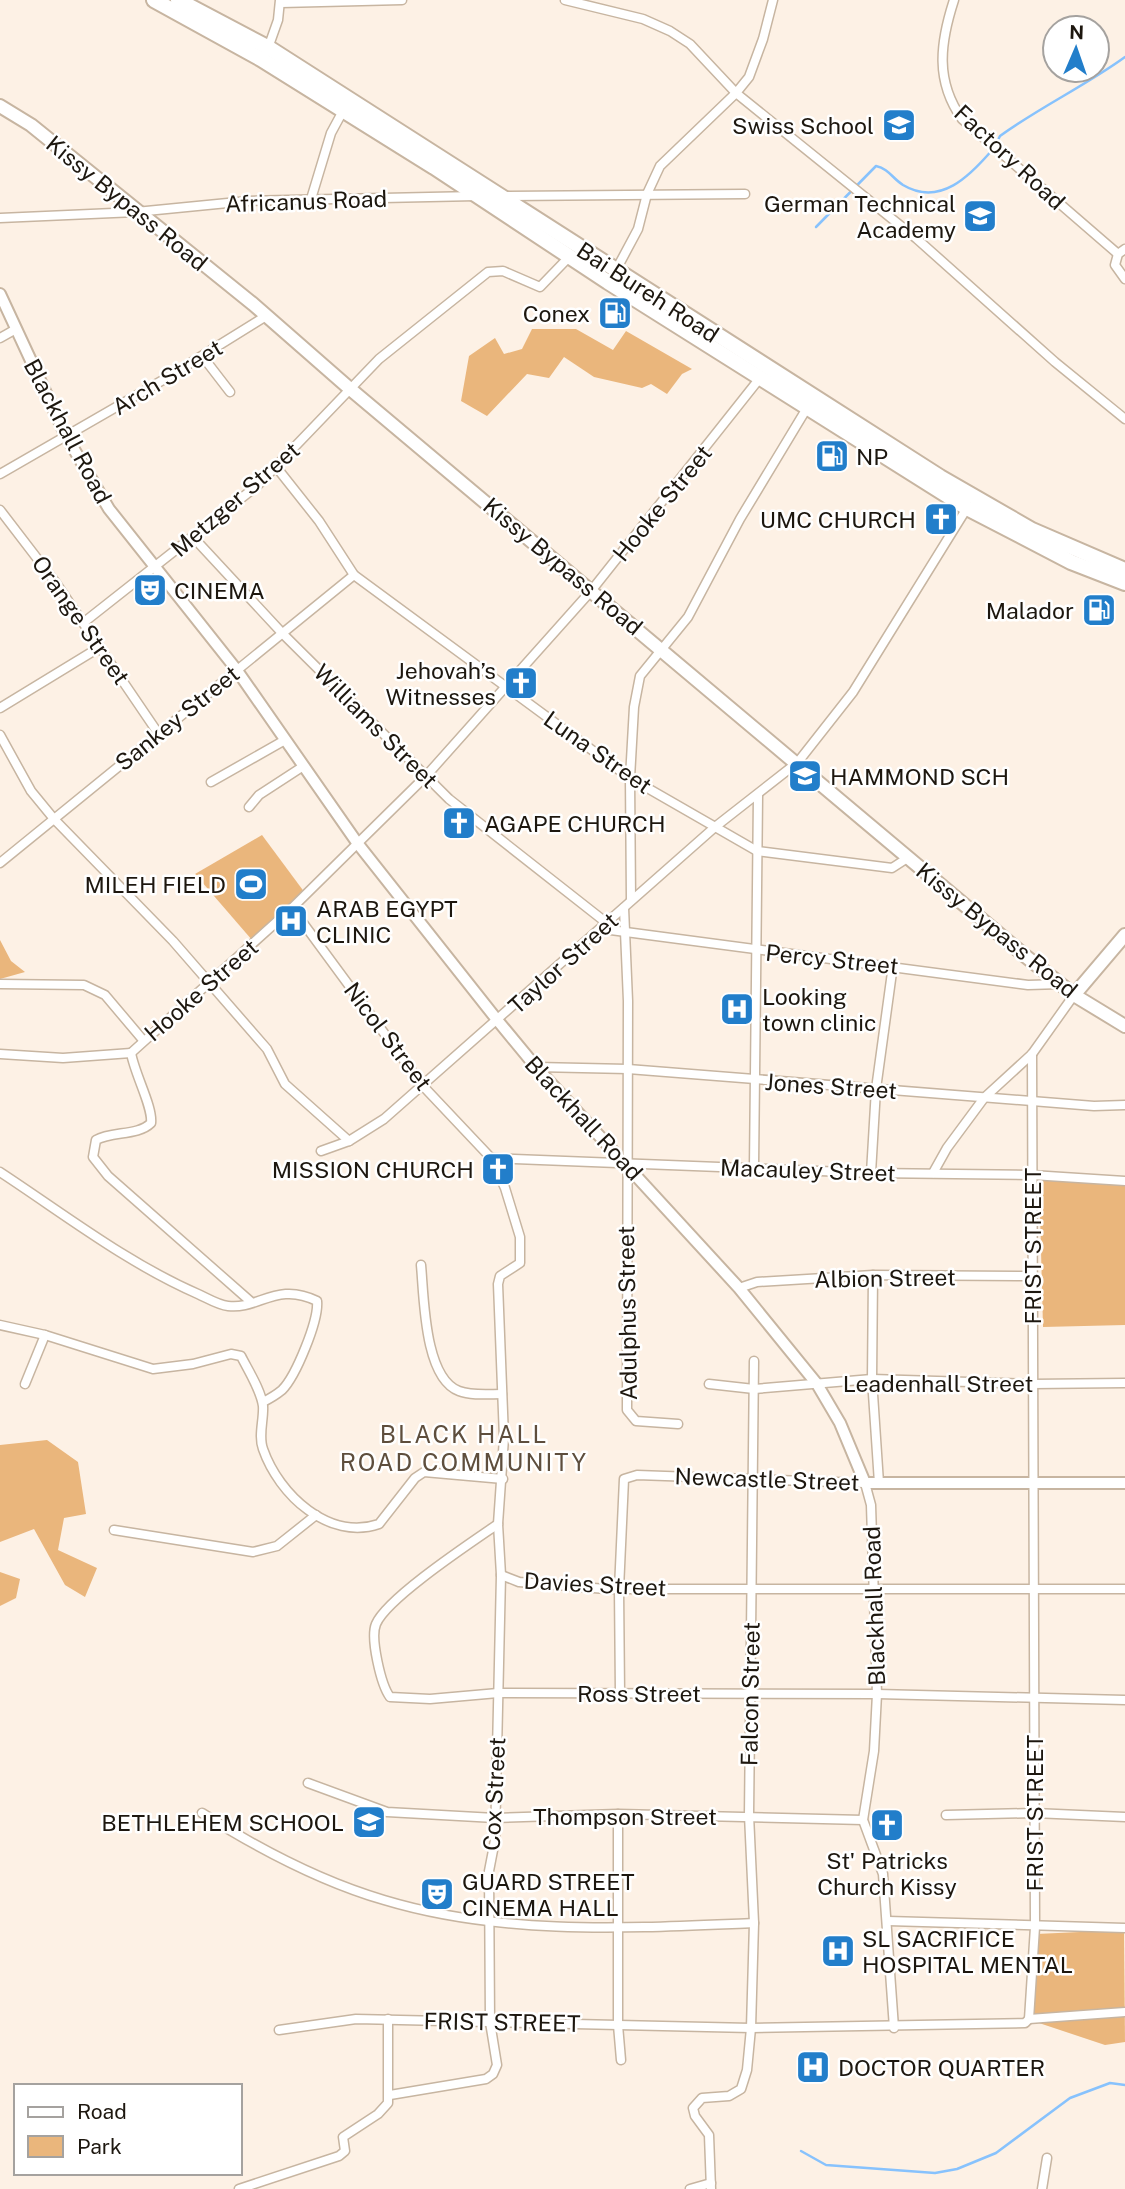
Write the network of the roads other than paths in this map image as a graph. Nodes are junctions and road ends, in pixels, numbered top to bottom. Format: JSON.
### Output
{"nodes":[{"id":1,"x":154,"y":0,"type":"edge"},
{"id":2,"x":178,"y":0,"type":"edge"},
{"id":3,"x":402,"y":0,"type":"edge"},
{"id":4,"x":565,"y":0,"type":"edge"},
{"id":5,"x":773,"y":0,"type":"edge"},
{"id":6,"x":954,"y":0,"type":"edge"},
{"id":7,"x":280,"y":1,"type":"edge"},
{"id":8,"x":265,"y":54,"type":"junction"},
{"id":9,"x":736,"y":93,"type":"junction"},
{"id":10,"x":0,"y":106,"type":"edge"},
{"id":11,"x":346,"y":107,"type":"junction"},
{"id":12,"x":648,"y":194,"type":"junction"},
{"id":13,"x":745,"y":194,"type":"dead end"},
{"id":14,"x":477,"y":196,"type":"junction"},
{"id":15,"x":499,"y":196,"type":"junction"},
{"id":16,"x":311,"y":199,"type":"junction"},
{"id":17,"x":136,"y":212,"type":"junction"},
{"id":18,"x":0,"y":218,"type":"edge"},
{"id":19,"x":1122,"y":251,"type":"edge"},
{"id":20,"x":570,"y":256,"type":"junction"},
{"id":21,"x":611,"y":277,"type":"junction"},
{"id":22,"x":1125,"y":279,"type":"edge"},
{"id":23,"x":0,"y":294,"type":"edge"},
{"id":24,"x":266,"y":316,"type":"junction"},
{"id":25,"x":16,"y":329,"type":"junction"},
{"id":26,"x":0,"y":338,"type":"edge"},
{"id":27,"x":203,"y":357,"type":"junction"},
{"id":28,"x":760,"y":378,"type":"junction"},
{"id":29,"x":347,"y":390,"type":"junction"},
{"id":30,"x":230,"y":392,"type":"dead end"},
{"id":31,"x":807,"y":408,"type":"junction"},
{"id":32,"x":1125,"y":419,"type":"edge"},
{"id":33,"x":65,"y":434,"type":"junction"},
{"id":34,"x":277,"y":468,"type":"junction"},
{"id":35,"x":0,"y":474,"type":"edge"},
{"id":36,"x":967,"y":508,"type":"junction"},
{"id":37,"x":0,"y":510,"type":"edge"},
{"id":38,"x":193,"y":537,"type":"junction"},
{"id":39,"x":156,"y":569,"type":"junction"},
{"id":40,"x":1125,"y":570,"type":"edge"},
{"id":41,"x":354,"y":575,"type":"junction"},
{"id":42,"x":1125,"y":583,"type":"edge"},
{"id":43,"x":592,"y":591,"type":"junction"},
{"id":44,"x":83,"y":623,"type":"junction"},
{"id":45,"x":283,"y":634,"type":"junction"},
{"id":46,"x":100,"y":647,"type":"junction"},
{"id":47,"x":663,"y":649,"type":"junction"},
{"id":48,"x":236,"y":670,"type":"junction"},
{"id":49,"x":506,"y":684,"type":"junction"},
{"id":50,"x":0,"y":708,"type":"edge"},
{"id":51,"x":158,"y":733,"type":"junction"},
{"id":52,"x":0,"y":735,"type":"edge"},
{"id":53,"x":285,"y":740,"type":"junction"},
{"id":54,"x":798,"y":762,"type":"junction"},
{"id":55,"x":302,"y":767,"type":"junction"},
{"id":56,"x":426,"y":776,"type":"junction"},
{"id":57,"x":630,"y":778,"type":"junction"},
{"id":58,"x":211,"y":782,"type":"dead end"},
{"id":59,"x":758,"y":796,"type":"junction"},
{"id":60,"x":249,"y":807,"type":"dead end"},
{"id":61,"x":54,"y":819,"type":"junction"},
{"id":62,"x":715,"y":827,"type":"junction"},
{"id":63,"x":358,"y":844,"type":"junction"},
{"id":64,"x":757,"y":850,"type":"junction"},
{"id":65,"x":909,"y":858,"type":"junction"},
{"id":66,"x":0,"y":863,"type":"edge"},
{"id":67,"x":631,"y":900,"type":"junction"},
{"id":68,"x":292,"y":908,"type":"junction"},
{"id":69,"x":624,"y":908,"type":"junction"},
{"id":70,"x":605,"y":926,"type":"junction"},
{"id":71,"x":625,"y":932,"type":"junction"},
{"id":72,"x":1125,"y":935,"type":"edge"},
{"id":73,"x":756,"y":950,"type":"junction"},
{"id":74,"x":893,"y":965,"type":"junction"},
{"id":75,"x":0,"y":984,"type":"edge"},
{"id":76,"x":210,"y":984,"type":"junction"},
{"id":77,"x":1061,"y":984,"type":"junction"},
{"id":78,"x":1074,"y":995,"type":"junction"},
{"id":79,"x":498,"y":1021,"type":"junction"},
{"id":80,"x":1125,"y":1026,"type":"edge"},
{"id":81,"x":143,"y":1040,"type":"junction"},
{"id":82,"x":131,"y":1053,"type":"junction"},
{"id":83,"x":0,"y":1054,"type":"edge"},
{"id":84,"x":1032,"y":1054,"type":"junction"},
{"id":85,"x":536,"y":1067,"type":"junction"},
{"id":86,"x":628,"y":1069,"type":"junction"},
{"id":87,"x":755,"y":1082,"type":"junction"},
{"id":88,"x":423,"y":1086,"type":"junction"},
{"id":89,"x":876,"y":1089,"type":"junction"},
{"id":90,"x":984,"y":1098,"type":"junction"},
{"id":91,"x":1032,"y":1100,"type":"junction"},
{"id":92,"x":1125,"y":1105,"type":"edge"},
{"id":93,"x":349,"y":1141,"type":"junction"},
{"id":94,"x":321,"y":1151,"type":"dead end"},
{"id":95,"x":491,"y":1158,"type":"junction"},
{"id":96,"x":627,"y":1163,"type":"junction"},
{"id":97,"x":754,"y":1167,"type":"junction"},
{"id":98,"x":0,"y":1172,"type":"edge"},
{"id":99,"x":871,"y":1173,"type":"junction"},
{"id":100,"x":933,"y":1173,"type":"junction"},
{"id":101,"x":1032,"y":1175,"type":"junction"},
{"id":102,"x":1125,"y":1181,"type":"edge"},
{"id":103,"x":421,"y":1265,"type":"dead end"},
{"id":104,"x":873,"y":1275,"type":"junction"},
{"id":105,"x":1032,"y":1276,"type":"junction"},
{"id":106,"x":739,"y":1288,"type":"junction"},
{"id":107,"x":250,"y":1301,"type":"junction"},
{"id":108,"x":0,"y":1325,"type":"edge"},
{"id":109,"x":45,"y":1335,"type":"junction"},
{"id":110,"x":754,"y":1361,"type":"dead end"},
{"id":111,"x":872,"y":1379,"type":"junction"},
{"id":112,"x":1125,"y":1383,"type":"edge"},
{"id":113,"x":25,"y":1384,"type":"dead end"},
{"id":114,"x":709,"y":1384,"type":"dead end"},
{"id":115,"x":817,"y":1384,"type":"junction"},
{"id":116,"x":1033,"y":1384,"type":"junction"},
{"id":117,"x":754,"y":1389,"type":"junction"},
{"id":118,"x":502,"y":1394,"type":"junction"},
{"id":119,"x":263,"y":1402,"type":"junction"},
{"id":120,"x":678,"y":1424,"type":"dead end"},
{"id":121,"x":503,"y":1479,"type":"junction"},
{"id":122,"x":752,"y":1479,"type":"junction"},
{"id":123,"x":865,"y":1483,"type":"junction"},
{"id":124,"x":879,"y":1483,"type":"junction"},
{"id":125,"x":1032,"y":1483,"type":"junction"},
{"id":126,"x":1125,"y":1483,"type":"edge"},
{"id":127,"x":316,"y":1515,"type":"junction"},
{"id":128,"x":498,"y":1524,"type":"junction"},
{"id":129,"x":114,"y":1530,"type":"dead end"},
{"id":130,"x":501,"y":1575,"type":"junction"},
{"id":131,"x":875,"y":1587,"type":"junction"},
{"id":132,"x":752,"y":1588,"type":"junction"},
{"id":133,"x":1032,"y":1588,"type":"junction"},
{"id":134,"x":619,"y":1589,"type":"junction"},
{"id":135,"x":1125,"y":1589,"type":"edge"},
{"id":136,"x":498,"y":1693,"type":"junction"},
{"id":137,"x":620,"y":1693,"type":"junction"},
{"id":138,"x":749,"y":1694,"type":"junction"},
{"id":139,"x":877,"y":1694,"type":"junction"},
{"id":140,"x":1034,"y":1698,"type":"junction"},
{"id":141,"x":1125,"y":1700,"type":"edge"},
{"id":142,"x":308,"y":1783,"type":"dead end"},
{"id":143,"x":1034,"y":1813,"type":"junction"},
{"id":144,"x":202,"y":1814,"type":"dead end"},
{"id":145,"x":618,"y":1814,"type":"junction"},
{"id":146,"x":749,"y":1815,"type":"junction"},
{"id":147,"x":946,"y":1815,"type":"dead end"},
{"id":148,"x":1125,"y":1817,"type":"edge"},
{"id":149,"x":495,"y":1818,"type":"junction"},
{"id":150,"x":863,"y":1820,"type":"junction"},
{"id":151,"x":888,"y":1921,"type":"junction"},
{"id":152,"x":489,"y":1922,"type":"junction"},
{"id":153,"x":754,"y":1923,"type":"junction"},
{"id":154,"x":1035,"y":1927,"type":"junction"},
{"id":155,"x":618,"y":1928,"type":"junction"},
{"id":156,"x":1125,"y":1928,"type":"edge"},
{"id":157,"x":1125,"y":2012,"type":"edge"},
{"id":158,"x":1029,"y":2019,"type":"junction"},
{"id":159,"x":388,"y":2020,"type":"junction"},
{"id":160,"x":490,"y":2022,"type":"junction"},
{"id":161,"x":618,"y":2025,"type":"junction"},
{"id":162,"x":751,"y":2028,"type":"junction"},
{"id":163,"x":894,"y":2028,"type":"junction"},
{"id":164,"x":279,"y":2029,"type":"dead end"},
{"id":165,"x":621,"y":2060,"type":"dead end"},
{"id":166,"x":390,"y":2095,"type":"junction"},
{"id":167,"x":1047,"y":2158,"type":"dead end"},
{"id":168,"x":711,"y":2186,"type":"edge"},
{"id":169,"x":239,"y":2189,"type":"edge"},
{"id":170,"x":690,"y":2189,"type":"edge"},
{"id":171,"x":1042,"y":2189,"type":"edge"}],
"edges":[{"from":1,"to":8,"type":"highway"},
{"from":2,"to":8,"type":"highway","name":"Bai Bureh Road"},
{"from":3,"to":7,"type":"street"},
{"from":4,"to":9,"type":"street"},
{"from":5,"to":9,"type":"street"},
{"from":6,"to":19,"type":"street","name":"Factory Road"},
{"from":7,"to":8,"type":"street"},
{"from":8,"to":11,"type":"highway","name":"Bai Bureh Road"},
{"from":9,"to":12,"type":"street"},
{"from":9,"to":32,"type":"street"},
{"from":10,"to":17,"type":"main road","name":"Kissy Bypass Road"},
{"from":11,"to":14,"type":"highway"},
{"from":11,"to":15,"type":"highway","name":"Bai Bureh Road"},
{"from":11,"to":16,"type":"street"},
{"from":12,"to":13,"type":"street"},
{"from":12,"to":15,"type":"street"},
{"from":12,"to":21,"type":"street"},
{"from":14,"to":16,"type":"street","name":"Africanus Road"},
{"from":14,"to":20,"type":"highway"},
{"from":15,"to":21,"type":"highway","name":"Bai Bureh Road"},
{"from":16,"to":17,"type":"street","name":"Africanus Road"},
{"from":17,"to":18,"type":"street","name":"Africanus Road"},
{"from":17,"to":24,"type":"main road","name":"Kissy Bypass Road"},
{"from":19,"to":22,"type":"street"},
{"from":20,"to":21,"type":"highway"},
{"from":20,"to":29,"type":"street","name":"Metzger Street"},
{"from":21,"to":28,"type":"highway"},
{"from":21,"to":40,"type":"highway","name":"Bai Bureh Road"},
{"from":23,"to":25,"type":"street","name":"Blackhall Road"},
{"from":24,"to":27,"type":"street","name":"Arch Street"},
{"from":24,"to":29,"type":"main road","name":"Kissy Bypass Road"},
{"from":25,"to":26,"type":"street"},
{"from":25,"to":33,"type":"street","name":"Blackhall Road"},
{"from":27,"to":30,"type":"street"},
{"from":27,"to":33,"type":"street","name":"Arch Street"},
{"from":28,"to":31,"type":"highway"},
{"from":28,"to":43,"type":"street","name":"Hooke Street"},
{"from":29,"to":34,"type":"street","name":"Metzger Street"},
{"from":29,"to":43,"type":"main road","name":"Kissy Bypass Road"},
{"from":31,"to":36,"type":"highway"},
{"from":31,"to":47,"type":"street"},
{"from":33,"to":35,"type":"street"},
{"from":33,"to":39,"type":"street","name":"Blackhall Road"},
{"from":34,"to":38,"type":"street","name":"Metzger Street"},
{"from":34,"to":41,"type":"street"},
{"from":36,"to":42,"type":"highway"},
{"from":36,"to":54,"type":"street","name":"Taylor Street"},
{"from":37,"to":44,"type":"street","name":"Orange Street"},
{"from":38,"to":39,"type":"street","name":"Metzger Street"},
{"from":38,"to":45,"type":"street","name":"Williams Street"},
{"from":39,"to":44,"type":"street","name":"Metzger Street"},
{"from":39,"to":48,"type":"street","name":"Blackhall Road"},
{"from":41,"to":45,"type":"street","name":"Sankey Street"},
{"from":41,"to":49,"type":"street","name":"Luna Street"},
{"from":43,"to":47,"type":"main road","name":"Kissy Bypass Road"},
{"from":43,"to":49,"type":"street","name":"Hooke Street"},
{"from":44,"to":46,"type":"street","name":"Orange Street"},
{"from":45,"to":48,"type":"street","name":"Sankey Street"},
{"from":45,"to":56,"type":"street","name":"Williams Street"},
{"from":46,"to":50,"type":"street"},
{"from":46,"to":51,"type":"street","name":"Orange Street"},
{"from":47,"to":54,"type":"main road","name":"Kissy Bypass Road"},
{"from":47,"to":57,"type":"street"},
{"from":48,"to":51,"type":"street","name":"Sankey Street"},
{"from":48,"to":53,"type":"street","name":"Blackhall Road"},
{"from":49,"to":56,"type":"street","name":"Hooke Street"},
{"from":49,"to":57,"type":"street","name":"Luna Street"},
{"from":51,"to":61,"type":"street","name":"Sankey Street"},
{"from":52,"to":61,"type":"street"},
{"from":53,"to":55,"type":"street","name":"Blackhall Road"},
{"from":53,"to":58,"type":"street"},
{"from":54,"to":59,"type":"street","name":"Taylor Street"},
{"from":54,"to":65,"type":"main road","name":"Kissy Bypass Road"},
{"from":55,"to":60,"type":"street"},
{"from":55,"to":63,"type":"street","name":"Blackhall Road"},
{"from":56,"to":63,"type":"street","name":"Hooke Street"},
{"from":56,"to":70,"type":"street","name":"Williams Street"},
{"from":57,"to":62,"type":"street","name":"Luna Street"},
{"from":57,"to":67,"type":"street"},
{"from":59,"to":62,"type":"street","name":"Taylor Street"},
{"from":59,"to":64,"type":"street"},
{"from":61,"to":66,"type":"street","name":"Sankey Street"},
{"from":61,"to":76,"type":"street"},
{"from":62,"to":64,"type":"street","name":"Luna Street"},
{"from":62,"to":67,"type":"street","name":"Taylor Street"},
{"from":63,"to":68,"type":"street","name":"Hooke Street"},
{"from":63,"to":79,"type":"street","name":"Blackhall Road"},
{"from":64,"to":65,"type":"street","name":"Luna Street"},
{"from":64,"to":73,"type":"street"},
{"from":65,"to":77,"type":"main road","name":"Kissy Bypass Road"},
{"from":67,"to":69,"type":"street","name":"Taylor Street"},
{"from":68,"to":76,"type":"street","name":"Hooke Street"},
{"from":68,"to":88,"type":"street","name":"Nicol Street"},
{"from":69,"to":70,"type":"street","name":"Taylor Street"},
{"from":69,"to":71,"type":"street","name":"Adulphus Street"},
{"from":70,"to":71,"type":"street","name":"Percy Street"},
{"from":70,"to":79,"type":"street","name":"Taylor Street"},
{"from":71,"to":73,"type":"street","name":"Percy Street"},
{"from":71,"to":86,"type":"street","name":"Adulphus Street"},
{"from":72,"to":78,"type":"main road"},
{"from":73,"to":74,"type":"street","name":"Percy Street"},
{"from":73,"to":87,"type":"street"},
{"from":74,"to":77,"type":"street","name":"Percy Street"},
{"from":74,"to":89,"type":"street"},
{"from":75,"to":81,"type":"street"},
{"from":76,"to":81,"type":"street","name":"Hooke Street"},
{"from":76,"to":93,"type":"street"},
{"from":77,"to":78,"type":"main road","name":"Kissy Bypass Road"},
{"from":78,"to":80,"type":"main road","name":"Kissy Bypass Road"},
{"from":78,"to":84,"type":"street"},
{"from":79,"to":85,"type":"street","name":"Blackhall Road"},
{"from":79,"to":88,"type":"street","name":"Taylor Street"},
{"from":81,"to":82,"type":"street","name":"Hooke Street"},
{"from":82,"to":83,"type":"street"},
{"from":82,"to":107,"type":"street","name":"Hooke Street"},
{"from":84,"to":90,"type":"street"},
{"from":84,"to":91,"type":"street","name":"FRIST STREET"},
{"from":85,"to":86,"type":"street","name":"Jones Street"},
{"from":85,"to":96,"type":"street","name":"Blackhall Road"},
{"from":86,"to":87,"type":"street","name":"Jones Street"},
{"from":86,"to":96,"type":"street","name":"Adulphus Street"},
{"from":87,"to":89,"type":"street","name":"Jones Street"},
{"from":87,"to":97,"type":"street"},
{"from":88,"to":93,"type":"street","name":"Taylor Street"},
{"from":88,"to":95,"type":"street","name":"Nicol Street"},
{"from":89,"to":90,"type":"street","name":"Jones Street"},
{"from":89,"to":99,"type":"street"},
{"from":90,"to":91,"type":"street","name":"Jones Street"},
{"from":90,"to":100,"type":"street"},
{"from":91,"to":92,"type":"street","name":"Jones Street"},
{"from":91,"to":101,"type":"street","name":"FRIST STREET"},
{"from":93,"to":94,"type":"street","name":"Taylor Street"},
{"from":95,"to":96,"type":"street","name":"Macauley Street"},
{"from":95,"to":118,"type":"street","name":"Davies Street"},
{"from":96,"to":97,"type":"street","name":"Macauley Street"},
{"from":96,"to":106,"type":"street","name":"Blackhall Road"},
{"from":96,"to":120,"type":"street","name":"Adulphus Street"},
{"from":97,"to":99,"type":"street","name":"Macauley Street"},
{"from":98,"to":107,"type":"street"},
{"from":99,"to":100,"type":"street","name":"Macauley Street"},
{"from":100,"to":101,"type":"street","name":"Macauley Street"},
{"from":101,"to":102,"type":"street","name":"Macauley Street"},
{"from":101,"to":105,"type":"street","name":"FRIST STREET"},
{"from":103,"to":118,"type":"street"},
{"from":104,"to":105,"type":"street","name":"Albion Street"},
{"from":104,"to":106,"type":"street","name":"Albion Street"},
{"from":104,"to":111,"type":"street"},
{"from":105,"to":116,"type":"street","name":"FRIST STREET"},
{"from":106,"to":115,"type":"street","name":"Blackhall Road"},
{"from":107,"to":119,"type":"street"},
{"from":108,"to":109,"type":"street"},
{"from":109,"to":113,"type":"street"},
{"from":109,"to":119,"type":"street"},
{"from":110,"to":117,"type":"street","name":"Falcon Street"},
{"from":111,"to":115,"type":"street","name":"Leadenhall Street"},
{"from":111,"to":116,"type":"street","name":"Leadenhall Street"},
{"from":111,"to":124,"type":"street"},
{"from":112,"to":116,"type":"street","name":"Leadenhall Street"},
{"from":114,"to":117,"type":"street","name":"Leadenhall Street"},
{"from":115,"to":117,"type":"street","name":"Leadenhall Street"},
{"from":115,"to":123,"type":"street","name":"Blackhall Road"},
{"from":116,"to":125,"type":"street","name":"FRIST STREET"},
{"from":117,"to":122,"type":"street","name":"Falcon Street"},
{"from":118,"to":121,"type":"street","name":"Davies Street"},
{"from":119,"to":127,"type":"street"},
{"from":121,"to":127,"type":"street"},
{"from":121,"to":128,"type":"street","name":"Davies Street"},
{"from":122,"to":123,"type":"street","name":"Newcastle Street"},
{"from":122,"to":132,"type":"street","name":"Falcon Street"},
{"from":122,"to":134,"type":"street","name":"Newcastle Street"},
{"from":123,"to":124,"type":"street","name":"Newcastle Street"},
{"from":123,"to":131,"type":"street","name":"Blackhall Road"},
{"from":124,"to":125,"type":"street","name":"Newcastle Street"},
{"from":125,"to":126,"type":"street","name":"Newcastle Street"},
{"from":125,"to":133,"type":"street","name":"FRIST STREET"},
{"from":127,"to":129,"type":"street"},
{"from":128,"to":130,"type":"street","name":"Davies Street"},
{"from":128,"to":136,"type":"street","name":"Ross Street"},
{"from":130,"to":134,"type":"street","name":"Davies Street"},
{"from":130,"to":136,"type":"street","name":"Cox Street"},
{"from":131,"to":132,"type":"street","name":"Davies Street"},
{"from":131,"to":133,"type":"street","name":"Davies Street"},
{"from":131,"to":139,"type":"street","name":"Blackhall Road"},
{"from":132,"to":134,"type":"street","name":"Davies Street"},
{"from":132,"to":138,"type":"street","name":"Falcon Street"},
{"from":133,"to":135,"type":"street","name":"Davies Street"},
{"from":133,"to":140,"type":"street","name":"FRIST STREET"},
{"from":134,"to":137,"type":"street","name":"Newcastle Street"},
{"from":136,"to":137,"type":"street","name":"Ross Street"},
{"from":136,"to":149,"type":"street","name":"Cox Street"},
{"from":137,"to":138,"type":"street","name":"Ross Street"},
{"from":138,"to":139,"type":"street","name":"Ross Street"},
{"from":138,"to":146,"type":"street","name":"Falcon Street"},
{"from":139,"to":140,"type":"street","name":"Ross Street"},
{"from":139,"to":150,"type":"street","name":"Blackhall Road"},
{"from":140,"to":141,"type":"street","name":"Ross Street"},
{"from":140,"to":143,"type":"street","name":"FRIST STREET"},
{"from":142,"to":149,"type":"street","name":"Thompson Street"},
{"from":143,"to":147,"type":"street"},
{"from":143,"to":148,"type":"street"},
{"from":143,"to":154,"type":"street","name":"FRIST STREET"},
{"from":144,"to":152,"type":"street"},
{"from":145,"to":146,"type":"street","name":"Thompson Street"},
{"from":145,"to":149,"type":"street","name":"Thompson Street"},
{"from":145,"to":155,"type":"street"},
{"from":146,"to":150,"type":"street","name":"Thompson Street"},
{"from":146,"to":153,"type":"street","name":"Falcon Street"},
{"from":149,"to":152,"type":"street","name":"Cox Street"},
{"from":150,"to":151,"type":"street","name":"Blackhall Road"},
{"from":151,"to":154,"type":"street"},
{"from":151,"to":163,"type":"street","name":"Blackhall Road"},
{"from":152,"to":155,"type":"street"},
{"from":152,"to":160,"type":"street","name":"Cox Street"},
{"from":153,"to":155,"type":"street"},
{"from":153,"to":162,"type":"street","name":"Falcon Street"},
{"from":154,"to":156,"type":"street"},
{"from":154,"to":158,"type":"street","name":"FRIST STREET"},
{"from":155,"to":161,"type":"street"},
{"from":157,"to":158,"type":"street"},
{"from":158,"to":163,"type":"street","name":"FRIST STREET"},
{"from":159,"to":160,"type":"street","name":"FRIST STREET"},
{"from":159,"to":164,"type":"street","name":"FRIST STREET"},
{"from":159,"to":166,"type":"street"},
{"from":160,"to":161,"type":"street","name":"FRIST STREET"},
{"from":160,"to":166,"type":"street","name":"Cox Street"},
{"from":161,"to":162,"type":"street","name":"FRIST STREET"},
{"from":161,"to":165,"type":"street"},
{"from":162,"to":163,"type":"street","name":"FRIST STREET"},
{"from":162,"to":168,"type":"street","name":"Falcon Street"},
{"from":166,"to":169,"type":"street"},
{"from":167,"to":171,"type":"street"},
{"from":168,"to":170,"type":"street"}]}
